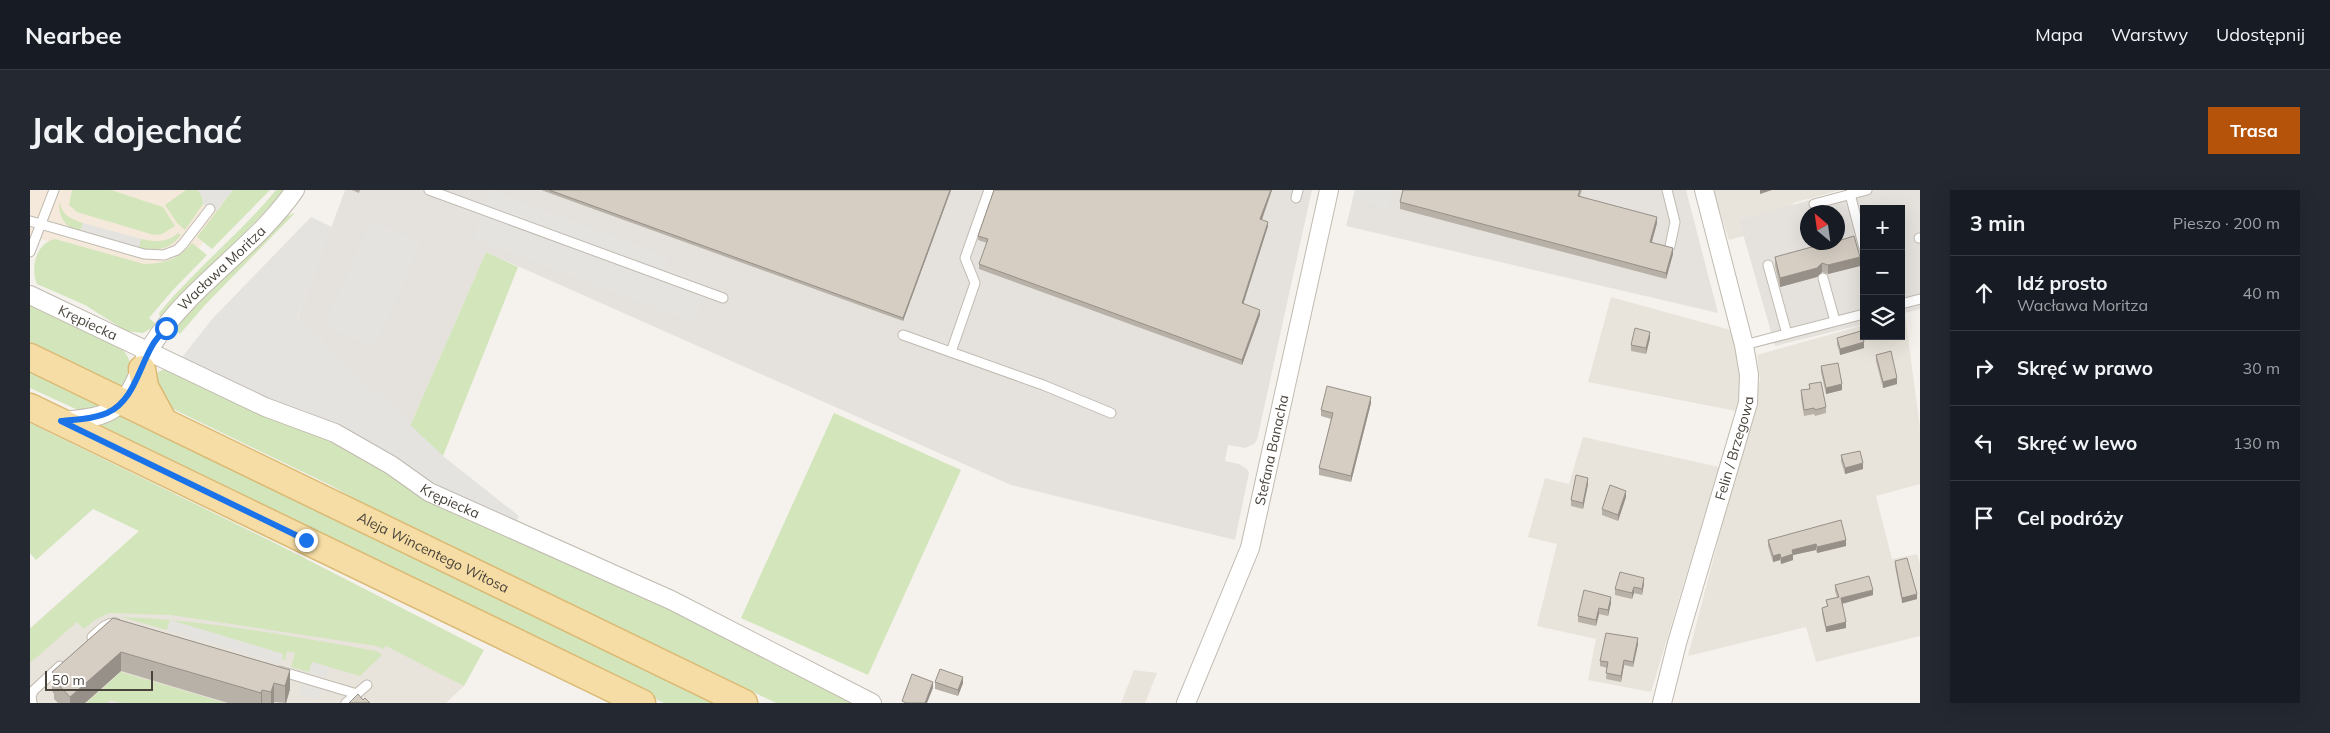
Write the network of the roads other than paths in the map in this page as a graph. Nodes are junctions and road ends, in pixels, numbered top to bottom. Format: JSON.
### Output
{"nodes":[{"id":1,"x":54,"y":190,"type":"edge"},
{"id":2,"x":295,"y":190,"type":"edge"},
{"id":3,"x":429,"y":190,"type":"edge"},
{"id":4,"x":989,"y":190,"type":"edge"},
{"id":5,"x":1328,"y":190,"type":"edge"},
{"id":6,"x":1667,"y":190,"type":"edge"},
{"id":7,"x":1704,"y":190,"type":"edge"},
{"id":8,"x":1867,"y":190,"type":"edge"},
{"id":9,"x":1850,"y":194,"type":"junction"},
{"id":10,"x":1814,"y":204,"type":"dead end"},
{"id":11,"x":210,"y":208,"type":"dead end"},
{"id":12,"x":30,"y":221,"type":"edge"},
{"id":13,"x":42,"y":224,"type":"junction"},
{"id":14,"x":1860,"y":233,"type":"edge"},
{"id":15,"x":1670,"y":246,"type":"edge"},
{"id":16,"x":30,"y":252,"type":"edge"},
{"id":17,"x":1768,"y":265,"type":"dead end"},
{"id":18,"x":1824,"y":278,"type":"dead end"},
{"id":19,"x":30,"y":295,"type":"edge"},
{"id":20,"x":723,"y":298,"type":"dead end"},
{"id":21,"x":1920,"y":300,"type":"edge"},
{"id":22,"x":1905,"y":303,"type":"edge"},
{"id":23,"x":1860,"y":315,"type":"edge"},
{"id":24,"x":1835,"y":321,"type":"junction"},
{"id":25,"x":1787,"y":334,"type":"junction"},
{"id":26,"x":903,"y":335,"type":"dead end"},
{"id":27,"x":1744,"y":345,"type":"junction"},
{"id":28,"x":951,"y":352,"type":"junction"},
{"id":29,"x":30,"y":357,"type":"edge"},
{"id":30,"x":146,"y":360,"type":"junction"},
{"id":31,"x":123,"y":401,"type":"junction"},
{"id":32,"x":30,"y":407,"type":"edge"},
{"id":33,"x":1111,"y":413,"type":"dead end"},
{"id":34,"x":163,"y":420,"type":"junction"},
{"id":35,"x":61,"y":421,"type":"junction"},
{"id":36,"x":124,"y":625,"type":"edge"},
{"id":37,"x":84,"y":644,"type":"edge"},
{"id":38,"x":64,"y":662,"type":"edge"},
{"id":39,"x":273,"y":669,"type":"edge"},
{"id":40,"x":367,"y":685,"type":"dead end"},
{"id":41,"x":357,"y":694,"type":"junction"},
{"id":42,"x":32,"y":703,"type":"edge"},
{"id":43,"x":346,"y":703,"type":"edge"},
{"id":44,"x":642,"y":703,"type":"edge"},
{"id":45,"x":744,"y":703,"type":"edge"},
{"id":46,"x":872,"y":703,"type":"edge"},
{"id":47,"x":1186,"y":703,"type":"edge"},
{"id":48,"x":1662,"y":703,"type":"edge"}],
"edges":[{"from":1,"to":13,"type":"lane"},
{"from":2,"to":30,"type":"street","name":"Wacława Moritza"},
{"from":3,"to":20,"type":"lane"},
{"from":4,"to":28,"type":"lane"},
{"from":5,"to":47,"type":"street","name":"Stefana Banacha"},
{"from":6,"to":15,"type":"lane"},
{"from":7,"to":27,"type":"street","name":"Felin / Brzegowa"},
{"from":8,"to":9,"type":"lane"},
{"from":9,"to":10,"type":"lane"},
{"from":9,"to":14,"type":"lane"},
{"from":11,"to":13,"type":"lane"},
{"from":12,"to":13,"type":"lane"},
{"from":13,"to":16,"type":"lane"},
{"from":17,"to":25,"type":"lane"},
{"from":18,"to":24,"type":"lane"},
{"from":19,"to":30,"type":"street","name":"Krępiecka"},
{"from":21,"to":22,"type":"lane"},
{"from":23,"to":24,"type":"lane"},
{"from":24,"to":25,"type":"lane"},
{"from":25,"to":27,"type":"lane"},
{"from":26,"to":28,"type":"lane"},
{"from":27,"to":48,"type":"street","name":"Felin / Brzegowa"},
{"from":28,"to":33,"type":"lane"},
{"from":29,"to":31,"type":"main road","name":"Aleja Wincentego Witosa"},
{"from":30,"to":31,"type":"street","name":"Wacława Moritza"},
{"from":30,"to":34,"type":"main road"},
{"from":30,"to":46,"type":"street","name":"Krępiecka"},
{"from":31,"to":34,"type":"main road","name":"Aleja Wincentego Witosa"},
{"from":31,"to":35,"type":"street"},
{"from":32,"to":35,"type":"main road"},
{"from":34,"to":45,"type":"main road","name":"Aleja Wincentego Witosa"},
{"from":35,"to":44,"type":"main road"},
{"from":36,"to":37,"type":"lane"},
{"from":38,"to":42,"type":"lane"},
{"from":39,"to":41,"type":"lane"},
{"from":40,"to":41,"type":"lane"},
{"from":41,"to":43,"type":"lane"}]}
